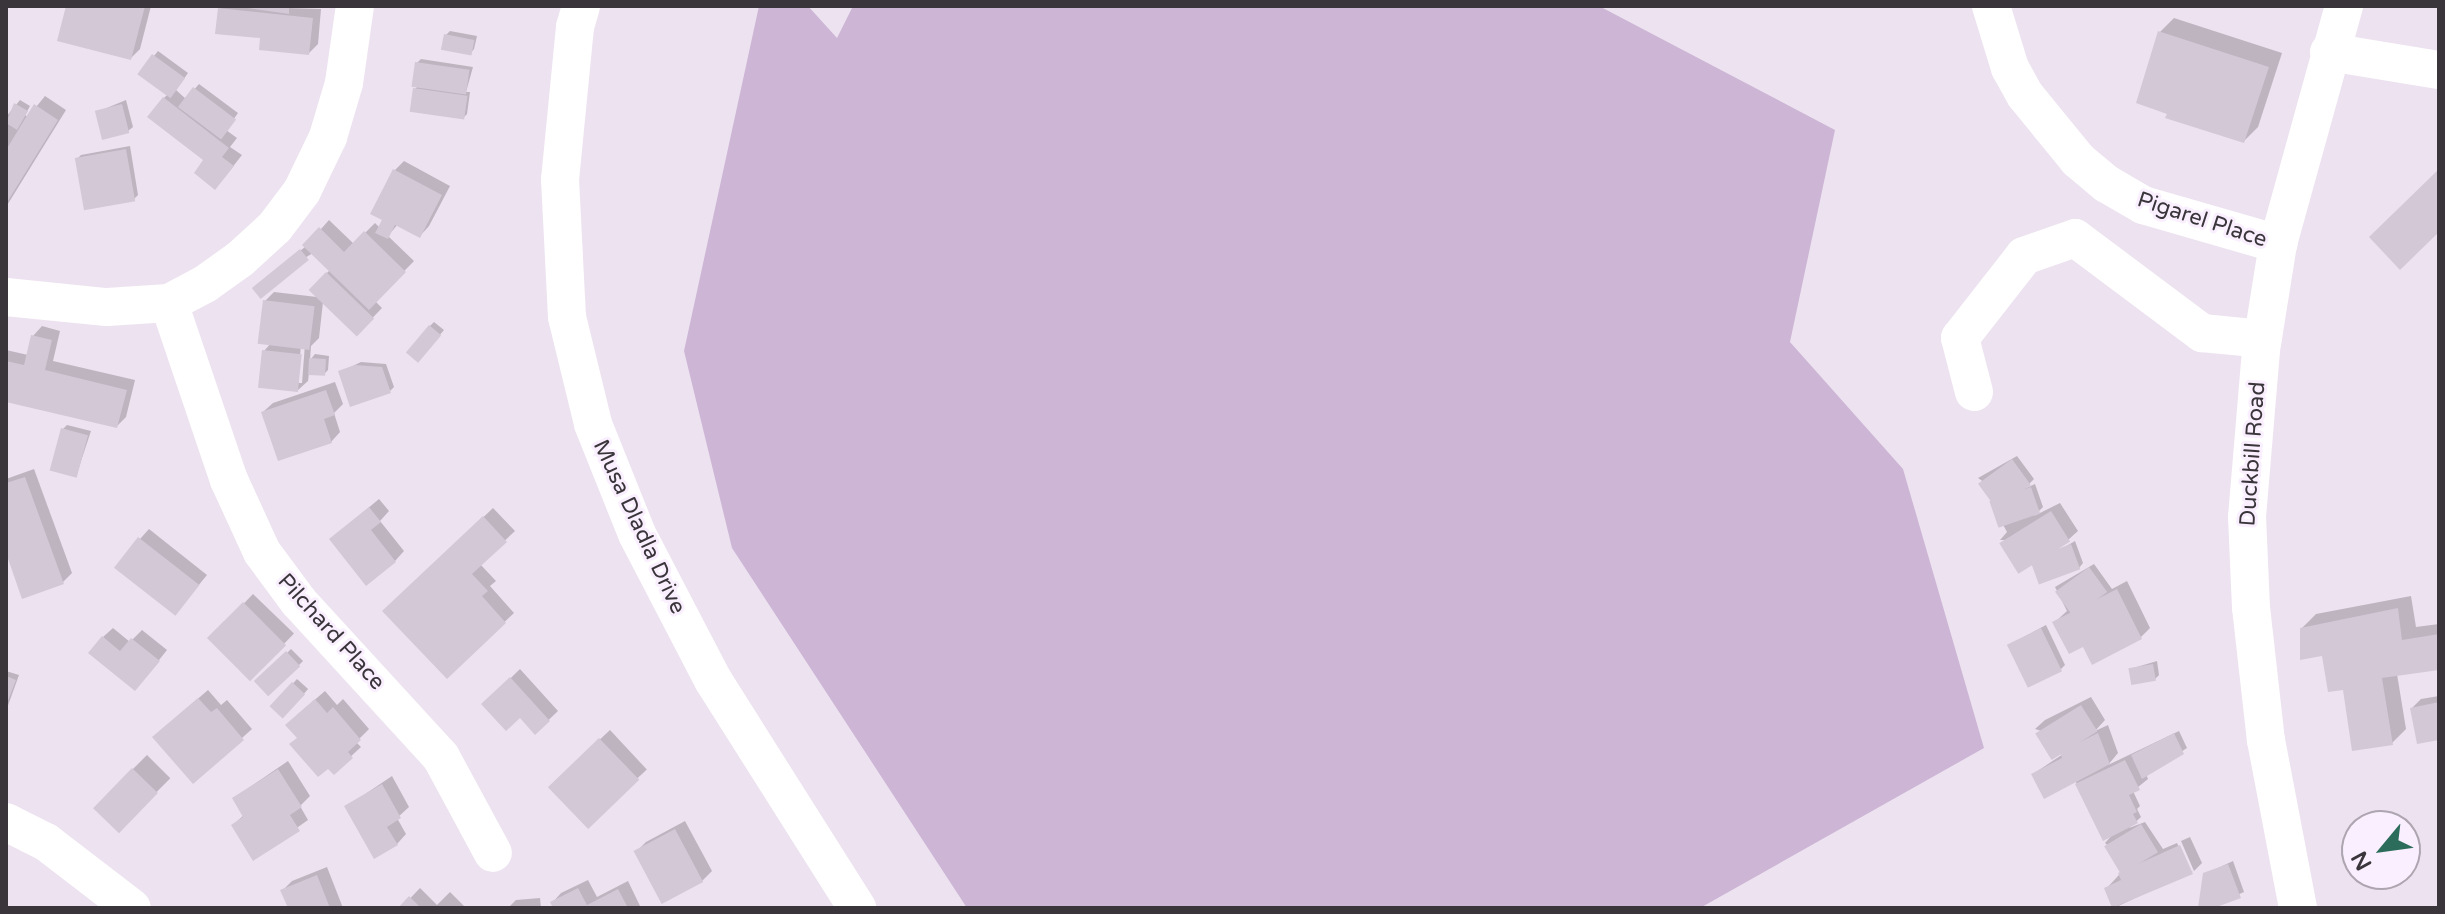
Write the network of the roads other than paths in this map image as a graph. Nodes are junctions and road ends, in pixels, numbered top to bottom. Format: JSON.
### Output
{"nodes":[{"id":1,"x":355,"y":6,"type":"edge"},
{"id":2,"x":581,"y":6,"type":"edge"},
{"id":3,"x":1991,"y":6,"type":"edge"},
{"id":4,"x":2344,"y":6,"type":"edge"},
{"id":5,"x":2329,"y":52,"type":"junction"},
{"id":6,"x":2439,"y":70,"type":"edge"},
{"id":7,"x":2278,"y":244,"type":"junction"},
{"id":8,"x":6,"y":297,"type":"edge"},
{"id":9,"x":169,"y":303,"type":"junction"},
{"id":10,"x":2263,"y":339,"type":"junction"},
{"id":11,"x":1974,"y":392,"type":"dead end"},
{"id":12,"x":6,"y":822,"type":"edge"},
{"id":13,"x":493,"y":853,"type":"dead end"},
{"id":14,"x":132,"y":908,"type":"edge"},
{"id":15,"x":857,"y":908,"type":"edge"},
{"id":16,"x":2298,"y":908,"type":"edge"}],
"edges":[{"from":1,"to":9,"type":"street"},
{"from":2,"to":15,"type":"street","name":"Musa Dladla Drive"},
{"from":3,"to":7,"type":"street","name":"Pigarel Place"},
{"from":4,"to":5,"type":"street","name":"Duckbill Road"},
{"from":5,"to":6,"type":"street"},
{"from":5,"to":7,"type":"street","name":"Duckbill Road"},
{"from":7,"to":10,"type":"street","name":"Duckbill Road"},
{"from":8,"to":9,"type":"street"},
{"from":9,"to":13,"type":"street","name":"Pilchard Place"},
{"from":10,"to":11,"type":"street"},
{"from":10,"to":16,"type":"street","name":"Duckbill Road"},
{"from":12,"to":14,"type":"street"}]}
